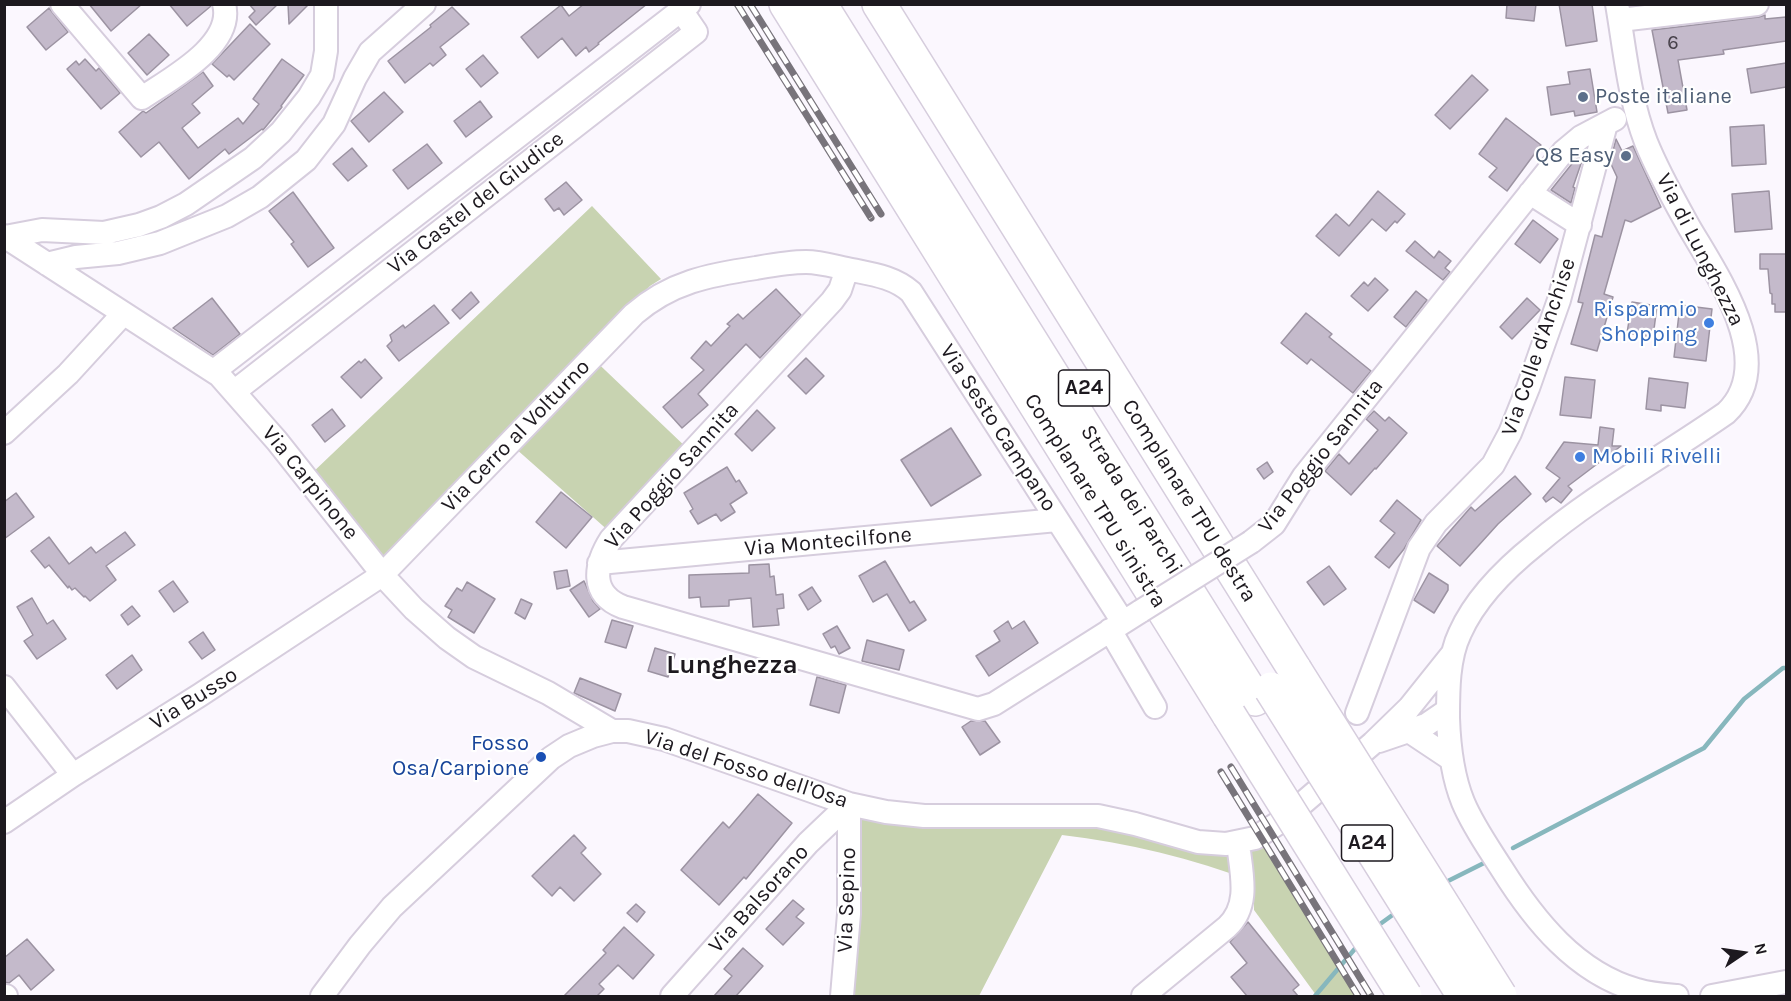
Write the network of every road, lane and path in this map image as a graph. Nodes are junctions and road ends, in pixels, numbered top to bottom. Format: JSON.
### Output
{"nodes":[{"id":1,"x":62,"y":4,"type":"edge"},
{"id":2,"x":224,"y":4,"type":"edge"},
{"id":3,"x":326,"y":4,"type":"edge"},
{"id":4,"x":424,"y":4,"type":"edge"},
{"id":5,"x":786,"y":4,"type":"edge"},
{"id":6,"x":820,"y":4,"type":"edge"},
{"id":7,"x":844,"y":4,"type":"edge"},
{"id":8,"x":879,"y":4,"type":"edge"},
{"id":9,"x":1757,"y":4,"type":"edge"},
{"id":10,"x":685,"y":7,"type":"edge"},
{"id":11,"x":1619,"y":12,"type":"edge"},
{"id":12,"x":888,"y":94,"type":"junction"},
{"id":13,"x":1636,"y":109,"type":"junction"},
{"id":14,"x":1606,"y":124,"type":"junction"},
{"id":15,"x":1530,"y":193,"type":"junction"},
{"id":16,"x":1580,"y":225,"type":"junction"},
{"id":17,"x":5,"y":236,"type":"edge"},
{"id":18,"x":47,"y":264,"type":"junction"},
{"id":19,"x":847,"y":268,"type":"junction"},
{"id":20,"x":123,"y":314,"type":"junction"},
{"id":21,"x":214,"y":371,"type":"junction"},
{"id":22,"x":235,"y":391,"type":"junction"},
{"id":23,"x":4,"y":433,"type":"edge"},
{"id":24,"x":1058,"y":520,"type":"junction"},
{"id":25,"x":599,"y":563,"type":"junction"},
{"id":26,"x":382,"y":575,"type":"junction"},
{"id":27,"x":1125,"y":621,"type":"junction"},
{"id":28,"x":1453,"y":652,"type":"junction"},
{"id":29,"x":4,"y":687,"type":"edge"},
{"id":30,"x":1263,"y":693,"type":"junction"},
{"id":31,"x":1155,"y":707,"type":"dead end"},
{"id":32,"x":1409,"y":708,"type":"junction"},
{"id":33,"x":1448,"y":710,"type":"junction"},
{"id":34,"x":1357,"y":713,"type":"dead end"},
{"id":35,"x":612,"y":731,"type":"junction"},
{"id":36,"x":1409,"y":731,"type":"junction"},
{"id":37,"x":1373,"y":743,"type":"junction"},
{"id":38,"x":1451,"y":759,"type":"junction"},
{"id":39,"x":73,"y":775,"type":"junction"},
{"id":40,"x":849,"y":804,"type":"junction"},
{"id":41,"x":4,"y":822,"type":"edge"},
{"id":42,"x":1238,"y":843,"type":"junction"},
{"id":43,"x":1786,"y":982,"type":"edge"},
{"id":44,"x":1606,"y":987,"type":"edge"},
{"id":45,"x":331,"y":992,"type":"edge"},
{"id":46,"x":1638,"y":995,"type":"edge"},
{"id":47,"x":672,"y":996,"type":"edge"},
{"id":48,"x":842,"y":996,"type":"edge"},
{"id":49,"x":1143,"y":996,"type":"edge"},
{"id":50,"x":1405,"y":996,"type":"edge"},
{"id":51,"x":1441,"y":996,"type":"edge"},
{"id":52,"x":1464,"y":996,"type":"edge"},
{"id":53,"x":1500,"y":996,"type":"edge"},
{"id":54,"x":1677,"y":996,"type":"edge"},
{"id":55,"x":1712,"y":996,"type":"edge"}],
"edges":[{"from":1,"to":2,"type":"street"},
{"from":3,"to":17,"type":"street"},
{"from":4,"to":18,"type":"street"},
{"from":5,"to":12,"type":"highway","name":"Complanare TPU sinistra"},
{"from":6,"to":12,"type":"highway","name":"Strada dei Parchi","number":"A24"},
{"from":7,"to":12,"type":"highway","name":"Strada dei Parchi","number":"A24"},
{"from":8,"to":12,"type":"highway"},
{"from":9,"to":11,"type":"street"},
{"from":10,"to":21,"type":"street","name":"Via Castel del Giudice"},
{"from":10,"to":22,"type":"street","name":"Via Castel del Giudice"},
{"from":11,"to":13,"type":"street","name":"Via di Lunghezza"},
{"from":12,"to":30,"type":"highway","name":"Strada dei Parchi","number":"A24"},
{"from":12,"to":30,"type":"highway","name":"Complanare TPU sinistra"},
{"from":13,"to":14,"type":"street","name":"Via Poggio Sannita"},
{"from":13,"to":28,"type":"street","name":"Via di Lunghezza"},
{"from":14,"to":15,"type":"street","name":"Via Poggio Sannita"},
{"from":14,"to":16,"type":"street","name":"Via Colle d'Anchise"},
{"from":15,"to":16,"type":"street"},
{"from":15,"to":27,"type":"street","name":"Via Poggio Sannita","bridge":true},
{"from":16,"to":34,"type":"street","name":"Via Colle d'Anchise"},
{"from":17,"to":18,"type":"street","name":"Via Carpinone"},
{"from":18,"to":20,"type":"street","name":"Via Carpinone"},
{"from":19,"to":24,"type":"street","name":"Via Sesto Campano"},
{"from":19,"to":25,"type":"street","name":"Via Poggio Sannita"},
{"from":19,"to":26,"type":"street","name":"Via Cerro al Volturno"},
{"from":20,"to":21,"type":"street","name":"Via Carpinone"},
{"from":20,"to":23,"type":"street"},
{"from":21,"to":22,"type":"street","name":"Via Carpinone"},
{"from":22,"to":26,"type":"street","name":"Via Carpinone"},
{"from":24,"to":25,"type":"street","name":"Via Montecilfone"},
{"from":24,"to":27,"type":"street","name":"Via Sesto Campano"},
{"from":25,"to":27,"type":"street","name":"Via Poggio Sannita"},
{"from":26,"to":35,"type":"street","name":"Via Carpinone"},
{"from":26,"to":39,"type":"street","name":"Via Busso"},
{"from":27,"to":31,"type":"street","name":"Via Sesto Campano"},
{"from":28,"to":32,"type":"street","name":"Via del Fosso dell'Osa"},
{"from":28,"to":33,"type":"street"},
{"from":29,"to":39,"type":"street"},
{"from":30,"to":50,"type":"highway","name":"Complanare TPU sinistra","bridge":true},
{"from":30,"to":51,"type":"highway","name":"Strada dei Parchi","number":"A24"},
{"from":30,"to":52,"type":"highway","name":"Strada dei Parchi","number":"A24","bridge":true},
{"from":30,"to":53,"type":"highway","bridge":true},
{"from":32,"to":33,"type":"street"},
{"from":32,"to":37,"type":"street","name":"Via del Fosso dell'Osa"},
{"from":33,"to":36,"type":"street"},
{"from":33,"to":38,"type":"street"},
{"from":35,"to":40,"type":"street","name":"Via del Fosso dell'Osa"},
{"from":35,"to":45,"type":"street","name":"Via del Fosso dell'Osa"},
{"from":36,"to":37,"type":"street"},
{"from":36,"to":38,"type":"street"},
{"from":37,"to":42,"type":"street","name":"Via del Fosso dell'Osa"},
{"from":38,"to":44,"type":"street"},
{"from":39,"to":41,"type":"street","name":"Via Busso"},
{"from":40,"to":42,"type":"street","name":"Via del Fosso dell'Osa"},
{"from":40,"to":47,"type":"street","name":"Via Balsorano"},
{"from":40,"to":48,"type":"street","name":"Via Sepino"},
{"from":42,"to":49,"type":"street"},
{"from":43,"to":55,"type":"street"},
{"from":44,"to":46,"type":"street"},
{"from":46,"to":54,"type":"street"}]}
